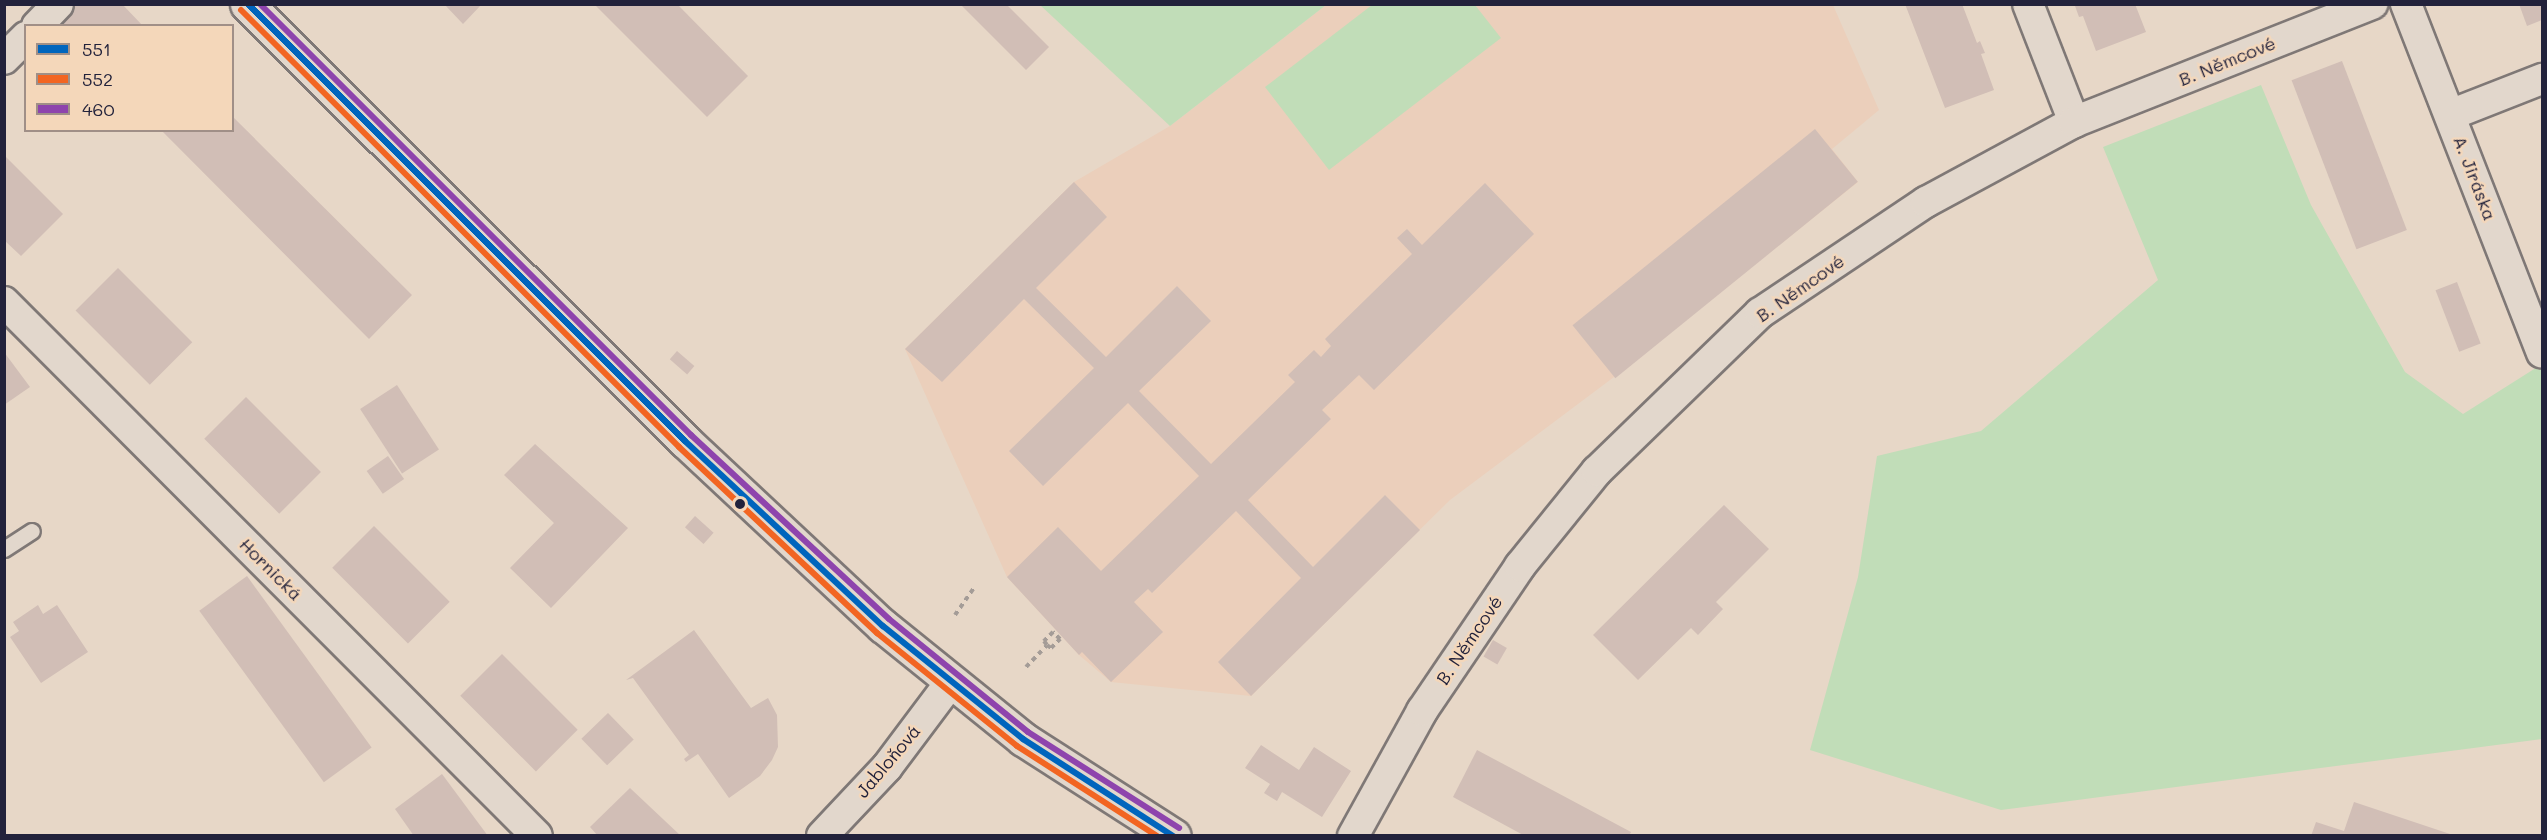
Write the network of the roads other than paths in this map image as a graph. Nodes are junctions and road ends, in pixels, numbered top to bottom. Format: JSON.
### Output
{"nodes":[{"id":1,"x":58,"y":4,"type":"edge"},
{"id":2,"x":247,"y":4,"type":"edge"},
{"id":3,"x":2028,"y":4,"type":"edge"},
{"id":4,"x":2372,"y":4,"type":"edge"},
{"id":5,"x":2406,"y":4,"type":"edge"},
{"id":6,"x":39,"y":24,"type":"edge"},
{"id":7,"x":24,"y":39,"type":"edge"},
{"id":8,"x":4,"y":59,"type":"edge"},
{"id":9,"x":2542,"y":79,"type":"edge"},
{"id":10,"x":2450,"y":115,"type":"junction"},
{"id":11,"x":2074,"y":122,"type":"junction"},
{"id":12,"x":4,"y":302,"type":"edge"},
{"id":13,"x":2542,"y":352,"type":"edge"},
{"id":14,"x":32,"y":531,"type":"dead end"},
{"id":15,"x":4,"y":549,"type":"edge"},
{"id":16,"x":950,"y":683,"type":"junction"},
{"id":17,"x":537,"y":836,"type":"edge"},
{"id":18,"x":822,"y":836,"type":"edge"},
{"id":19,"x":1174,"y":836,"type":"edge"},
{"id":20,"x":1353,"y":836,"type":"edge"}],
"edges":[{"from":1,"to":6,"type":"street"},
{"from":2,"to":16,"type":"street"},
{"from":3,"to":11,"type":"street"},
{"from":4,"to":11,"type":"street","name":"B. Němcové"},
{"from":5,"to":10,"type":"street","name":"A. Jiráska"},
{"from":7,"to":8,"type":"street"},
{"from":9,"to":10,"type":"street"},
{"from":10,"to":13,"type":"street","name":"A. Jiráska"},
{"from":11,"to":20,"type":"street","name":"B. Němcové"},
{"from":12,"to":17,"type":"street","name":"Hornická"},
{"from":14,"to":15,"type":"lane"},
{"from":16,"to":18,"type":"street","name":"Jabloňová"},
{"from":16,"to":19,"type":"street"}]}
